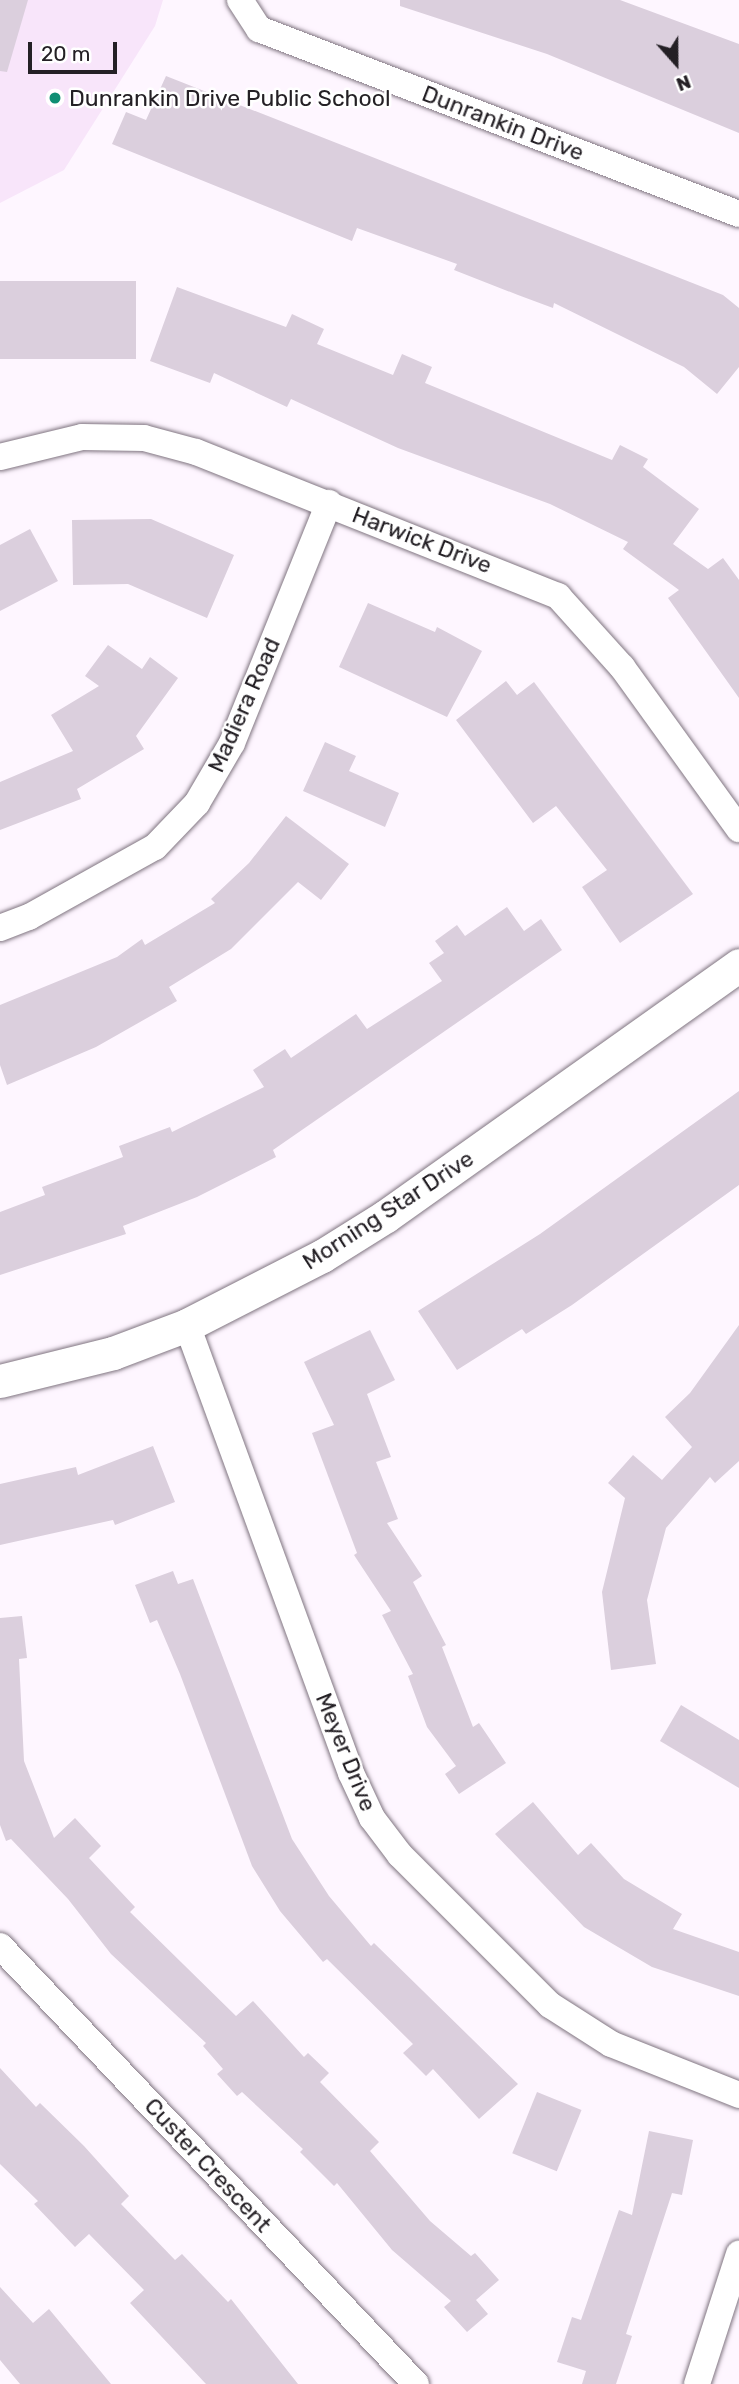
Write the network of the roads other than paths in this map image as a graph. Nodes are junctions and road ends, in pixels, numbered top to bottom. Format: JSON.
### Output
{"nodes":[{"id":1,"x":240,"y":0,"type":"edge"},
{"id":2,"x":739,"y":214,"type":"edge"},
{"id":3,"x":0,"y":457,"type":"edge"},
{"id":4,"x":329,"y":503,"type":"junction"},
{"id":5,"x":739,"y":829,"type":"edge"},
{"id":6,"x":0,"y":928,"type":"edge"},
{"id":7,"x":739,"y":965,"type":"edge"},
{"id":8,"x":187,"y":1325,"type":"junction"},
{"id":9,"x":0,"y":1381,"type":"edge"},
{"id":10,"x":0,"y":1946,"type":"edge"},
{"id":11,"x":739,"y":2095,"type":"edge"},
{"id":12,"x":739,"y":2254,"type":"edge"},
{"id":13,"x":416,"y":2384,"type":"edge"},
{"id":14,"x":697,"y":2384,"type":"edge"}],
"edges":[{"from":1,"to":2,"type":"street","name":"Dunrankin Drive"},
{"from":3,"to":4,"type":"street","name":"Harwick Drive"},
{"from":4,"to":5,"type":"street","name":"Harwick Drive"},
{"from":4,"to":6,"type":"street","name":"Madiera Road"},
{"from":7,"to":8,"type":"street","name":"Morning Star Drive"},
{"from":8,"to":9,"type":"street","name":"Morning Star Drive"},
{"from":8,"to":11,"type":"street","name":"Meyer Drive"},
{"from":10,"to":13,"type":"street","name":"Custer Crescent"},
{"from":12,"to":14,"type":"street"}]}
